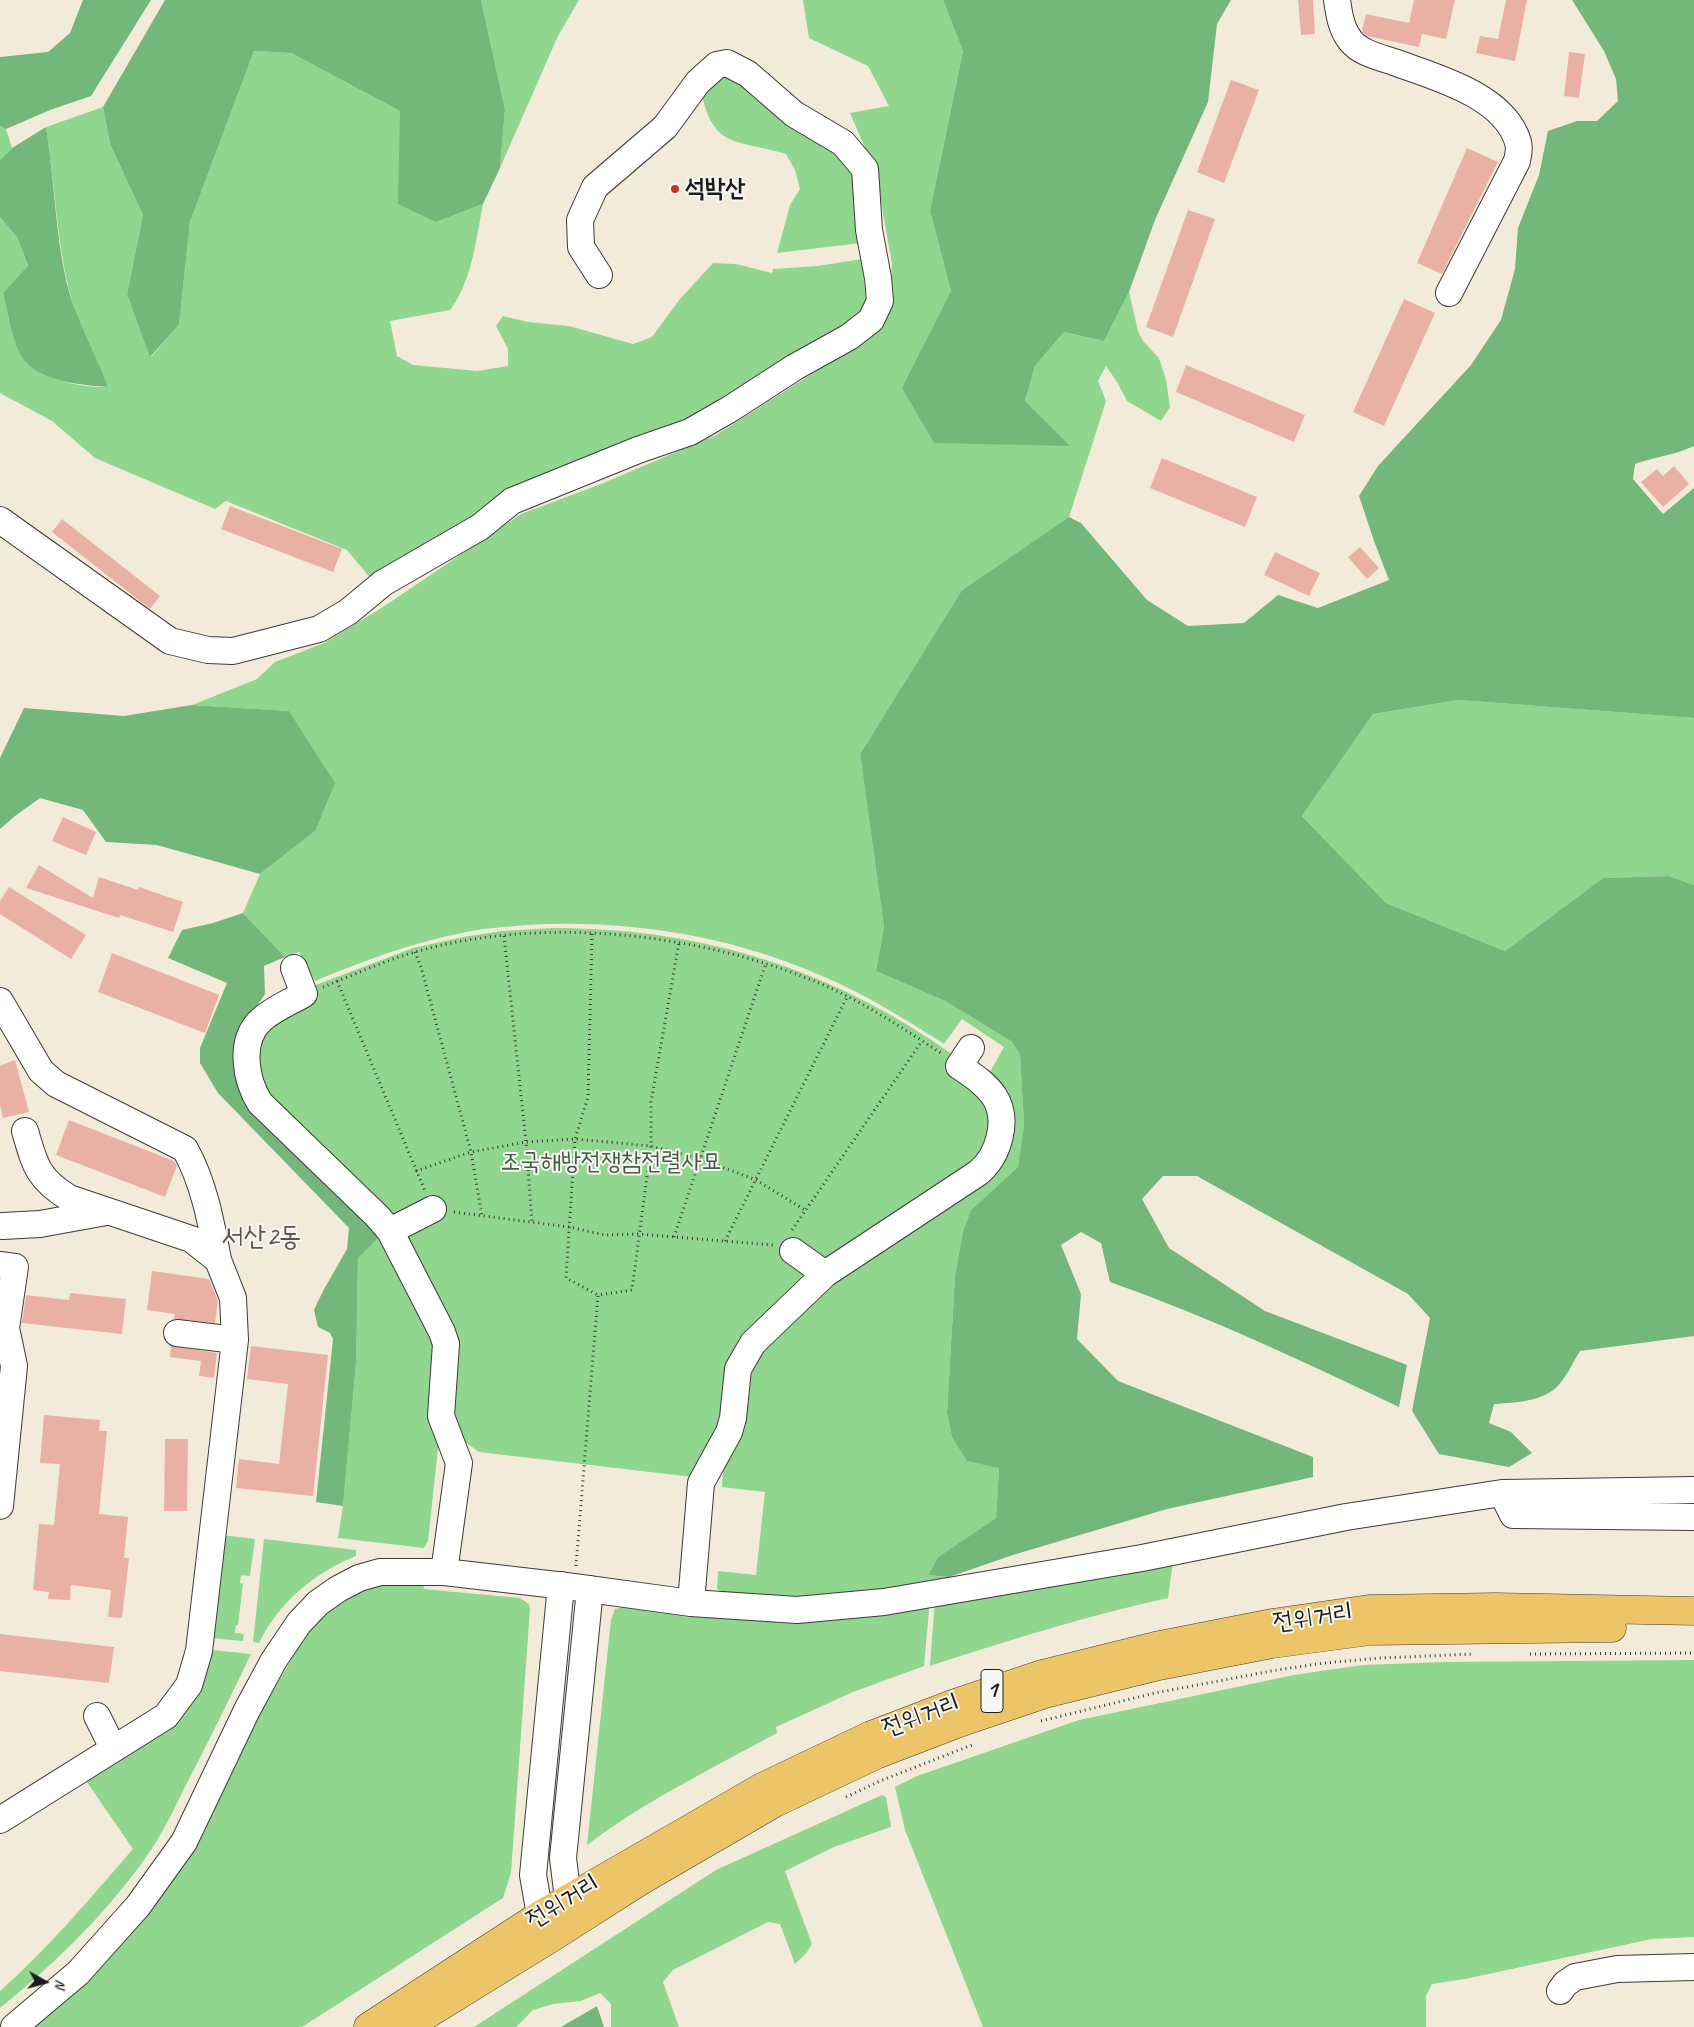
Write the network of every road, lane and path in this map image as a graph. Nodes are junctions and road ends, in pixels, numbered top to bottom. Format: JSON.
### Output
{"nodes":[{"id":1,"x":1337,"y":0,"type":"edge"},
{"id":2,"x":599,"y":276,"type":"dead end"},
{"id":3,"x":1449,"y":293,"type":"dead end"},
{"id":4,"x":0,"y":520,"type":"edge"},
{"id":5,"x":592,"y":934,"type":"junction"},
{"id":6,"x":504,"y":936,"type":"junction"},
{"id":7,"x":679,"y":942,"type":"junction"},
{"id":8,"x":415,"y":952,"type":"junction"},
{"id":9,"x":766,"y":963,"type":"junction"},
{"id":10,"x":294,"y":968,"type":"dead end"},
{"id":11,"x":337,"y":981,"type":"junction"},
{"id":12,"x":304,"y":994,"type":"junction"},
{"id":13,"x":847,"y":997,"type":"junction"},
{"id":14,"x":0,"y":1001,"type":"edge"},
{"id":15,"x":922,"y":1041,"type":"junction"},
{"id":16,"x":965,"y":1057,"type":"joint"},
{"id":17,"x":25,"y":1131,"type":"dead end"},
{"id":18,"x":575,"y":1139,"type":"junction"},
{"id":19,"x":526,"y":1142,"type":"junction"},
{"id":20,"x":651,"y":1146,"type":"junction"},
{"id":21,"x":471,"y":1152,"type":"junction"},
{"id":22,"x":701,"y":1159,"type":"junction"},
{"id":23,"x":416,"y":1171,"type":"junction"},
{"id":24,"x":756,"y":1180,"type":"junction"},
{"id":25,"x":434,"y":1209,"type":"junction"},
{"id":26,"x":805,"y":1210,"type":"junction"},
{"id":27,"x":106,"y":1212,"type":"junction"},
{"id":28,"x":482,"y":1216,"type":"junction"},
{"id":29,"x":532,"y":1222,"type":"junction"},
{"id":30,"x":3,"y":1226,"type":"dead end"},
{"id":31,"x":570,"y":1227,"type":"junction"},
{"id":32,"x":390,"y":1231,"type":"junction"},
{"id":33,"x":638,"y":1234,"type":"junction"},
{"id":34,"x":674,"y":1237,"type":"junction"},
{"id":35,"x":725,"y":1241,"type":"junction"},
{"id":36,"x":787,"y":1248,"type":"junction"},
{"id":37,"x":218,"y":1260,"type":"junction"},
{"id":38,"x":0,"y":1265,"type":"edge"},
{"id":39,"x":824,"y":1274,"type":"junction"},
{"id":40,"x":598,"y":1295,"type":"junction"},
{"id":41,"x":177,"y":1333,"type":"dead end"},
{"id":42,"x":235,"y":1340,"type":"junction"},
{"id":43,"x":1694,"y":1490,"type":"edge"},
{"id":44,"x":1502,"y":1493,"type":"junction"},
{"id":45,"x":0,"y":1506,"type":"edge"},
{"id":46,"x":1694,"y":1517,"type":"edge"},
{"id":47,"x":444,"y":1572,"type":"junction"},
{"id":48,"x":575,"y":1587,"type":"junction"},
{"id":49,"x":692,"y":1602,"type":"junction"},
{"id":50,"x":1694,"y":1611,"type":"edge"},
{"id":51,"x":1694,"y":1626,"type":"edge"},
{"id":52,"x":1694,"y":1653,"type":"edge"},
{"id":53,"x":1483,"y":1654,"type":"dead end"},
{"id":54,"x":1521,"y":1654,"type":"dead end"},
{"id":55,"x":97,"y":1716,"type":"dead end"},
{"id":56,"x":1037,"y":1723,"type":"dead end"},
{"id":57,"x":981,"y":1741,"type":"dead end"},
{"id":58,"x":113,"y":1748,"type":"junction"},
{"id":59,"x":838,"y":1800,"type":"dead end"},
{"id":60,"x":0,"y":1820,"type":"edge"},
{"id":61,"x":568,"y":1899,"type":"junction"},
{"id":62,"x":540,"y":1915,"type":"junction"},
{"id":63,"x":1694,"y":1967,"type":"edge"},
{"id":64,"x":1560,"y":1991,"type":"dead end"},
{"id":65,"x":14,"y":2027,"type":"edge"},
{"id":66,"x":368,"y":2027,"type":"edge"},
{"id":67,"x":407,"y":2027,"type":"edge"}],
"edges":[{"from":1,"to":3,"type":"street"},
{"from":2,"to":4,"type":"street"},
{"from":5,"to":6,"type":"path"},
{"from":5,"to":7,"type":"path"},
{"from":5,"to":18,"type":"path"},
{"from":6,"to":8,"type":"path"},
{"from":6,"to":19,"type":"path"},
{"from":7,"to":9,"type":"path"},
{"from":7,"to":20,"type":"path"},
{"from":8,"to":11,"type":"path"},
{"from":8,"to":21,"type":"path"},
{"from":9,"to":13,"type":"path"},
{"from":9,"to":22,"type":"path"},
{"from":10,"to":12,"type":"street"},
{"from":11,"to":12,"type":"path"},
{"from":11,"to":23,"type":"path"},
{"from":12,"to":32,"type":"street"},
{"from":13,"to":15,"type":"path"},
{"from":13,"to":24,"type":"path"},
{"from":14,"to":37,"type":"street"},
{"from":15,"to":16,"type":"path"},
{"from":15,"to":26,"type":"path"},
{"from":16,"to":39,"type":"street"},
{"from":17,"to":27,"type":"street"},
{"from":18,"to":19,"type":"path"},
{"from":18,"to":20,"type":"path"},
{"from":18,"to":31,"type":"path"},
{"from":19,"to":21,"type":"path"},
{"from":19,"to":29,"type":"path"},
{"from":20,"to":22,"type":"path"},
{"from":20,"to":33,"type":"path"},
{"from":21,"to":23,"type":"path"},
{"from":21,"to":28,"type":"path"},
{"from":22,"to":24,"type":"path"},
{"from":22,"to":34,"type":"path"},
{"from":23,"to":25,"type":"path"},
{"from":24,"to":26,"type":"path"},
{"from":24,"to":35,"type":"path"},
{"from":25,"to":28,"type":"path"},
{"from":25,"to":32,"type":"street"},
{"from":26,"to":36,"type":"path"},
{"from":27,"to":30,"type":"street"},
{"from":27,"to":37,"type":"street"},
{"from":28,"to":29,"type":"path"},
{"from":29,"to":31,"type":"path"},
{"from":31,"to":33,"type":"path"},
{"from":31,"to":40,"type":"path"},
{"from":32,"to":47,"type":"street"},
{"from":33,"to":34,"type":"path"},
{"from":33,"to":40,"type":"path"},
{"from":34,"to":35,"type":"path"},
{"from":35,"to":36,"type":"path"},
{"from":36,"to":39,"type":"street"},
{"from":37,"to":42,"type":"street"},
{"from":38,"to":45,"type":"street"},
{"from":39,"to":49,"type":"street"},
{"from":40,"to":48,"type":"path"},
{"from":41,"to":42,"type":"street"},
{"from":42,"to":58,"type":"street"},
{"from":43,"to":44,"type":"street"},
{"from":44,"to":46,"type":"street"},
{"from":44,"to":49,"type":"street"},
{"from":47,"to":48,"type":"street"},
{"from":47,"to":65,"type":"street"},
{"from":48,"to":49,"type":"street"},
{"from":48,"to":61,"type":"street"},
{"from":48,"to":62,"type":"street"},
{"from":50,"to":61,"type":"main road","name":"전위거리","number":"1"},
{"from":51,"to":67,"type":"main road","name":"전위거리","number":"1"},
{"from":52,"to":54,"type":"path"},
{"from":53,"to":56,"type":"path"},
{"from":55,"to":58,"type":"street"},
{"from":57,"to":59,"type":"path"},
{"from":58,"to":60,"type":"street"},
{"from":61,"to":62,"type":"main road","name":"전위거리","number":"1"},
{"from":62,"to":66,"type":"main road","name":"전위거리","number":"1"},
{"from":63,"to":64,"type":"street"}]}
